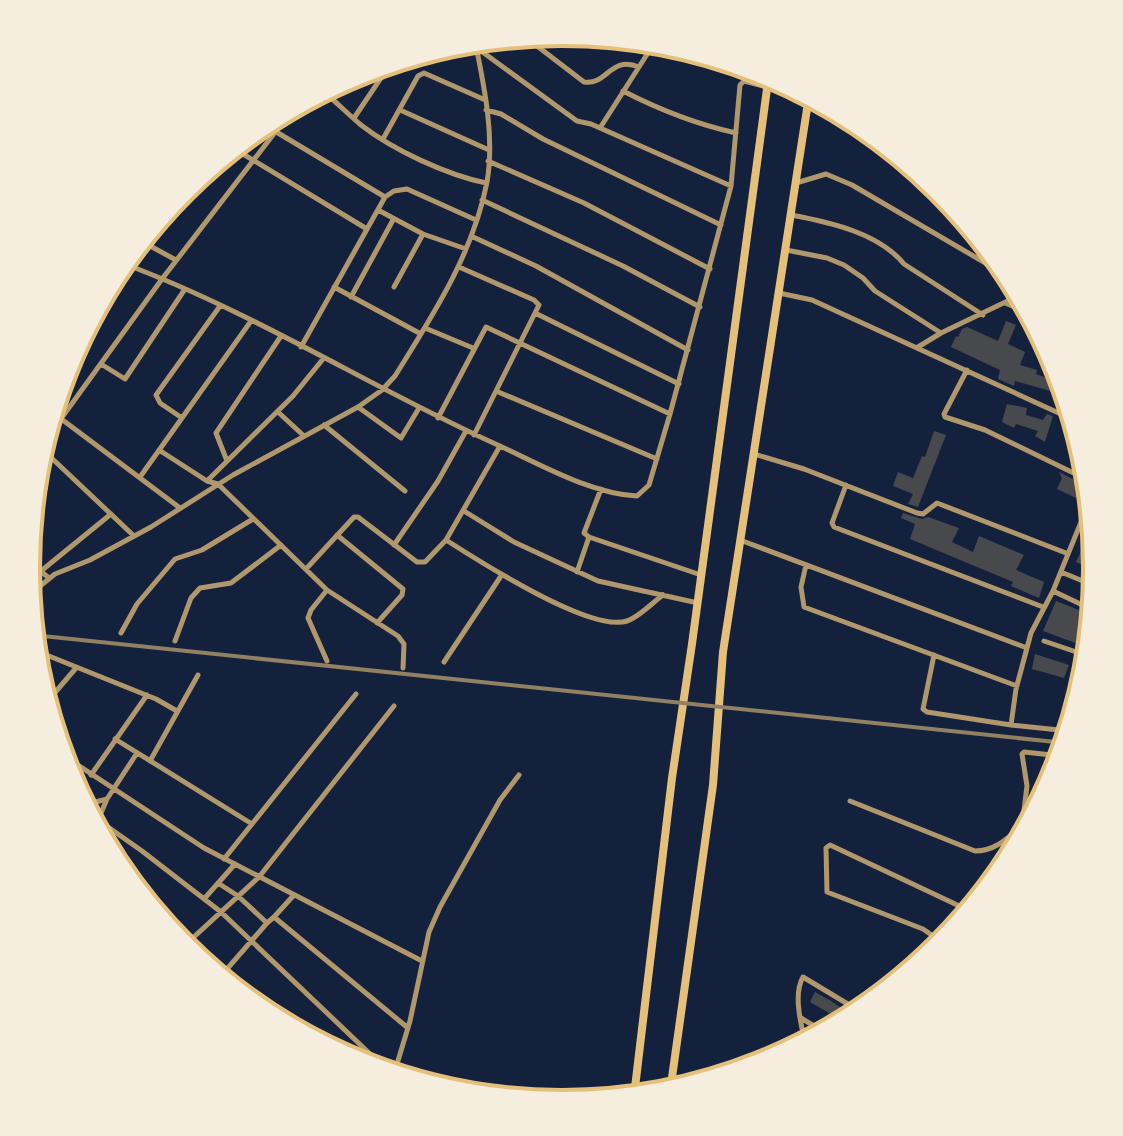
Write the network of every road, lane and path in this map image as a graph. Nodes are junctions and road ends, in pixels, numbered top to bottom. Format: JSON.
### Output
{"nodes":[{"id":1,"x":539,"y":47,"type":"edge"},
{"id":2,"x":487,"y":52,"type":"edge"},
{"id":3,"x":477,"y":54,"type":"edge"},
{"id":4,"x":647,"y":54,"type":"edge"},
{"id":5,"x":639,"y":67,"type":"junction"},
{"id":6,"x":380,"y":79,"type":"edge"},
{"id":7,"x":756,"y":84,"type":"edge"},
{"id":8,"x":767,"y":89,"type":"edge"},
{"id":9,"x":623,"y":91,"type":"junction"},
{"id":10,"x":333,"y":99,"type":"edge"},
{"id":11,"x":484,"y":99,"type":"junction"},
{"id":12,"x":808,"y":108,"type":"edge"},
{"id":13,"x":400,"y":110,"type":"junction"},
{"id":14,"x":486,"y":110,"type":"junction"},
{"id":15,"x":354,"y":118,"type":"junction"},
{"id":16,"x":600,"y":128,"type":"junction"},
{"id":17,"x":276,"y":131,"type":"edge"},
{"id":18,"x":275,"y":132,"type":"edge"},
{"id":19,"x":736,"y":133,"type":"junction"},
{"id":20,"x":383,"y":139,"type":"junction"},
{"id":21,"x":489,"y":150,"type":"junction"},
{"id":22,"x":244,"y":154,"type":"edge"},
{"id":23,"x":254,"y":160,"type":"junction"},
{"id":24,"x":488,"y":161,"type":"junction"},
{"id":25,"x":486,"y":183,"type":"junction"},
{"id":26,"x":796,"y":183,"type":"junction"},
{"id":27,"x":731,"y":186,"type":"junction"},
{"id":28,"x":385,"y":197,"type":"junction"},
{"id":29,"x":482,"y":200,"type":"junction"},
{"id":30,"x":378,"y":210,"type":"junction"},
{"id":31,"x":791,"y":215,"type":"junction"},
{"id":32,"x":393,"y":220,"type":"junction"},
{"id":33,"x":476,"y":220,"type":"junction"},
{"id":34,"x":721,"y":225,"type":"junction"},
{"id":35,"x":367,"y":229,"type":"junction"},
{"id":36,"x":423,"y":234,"type":"junction"},
{"id":37,"x":471,"y":236,"type":"junction"},
{"id":38,"x":153,"y":245,"type":"edge"},
{"id":39,"x":466,"y":249,"type":"junction"},
{"id":40,"x":786,"y":250,"type":"junction"},
{"id":41,"x":176,"y":260,"type":"junction"},
{"id":42,"x":983,"y":261,"type":"edge"},
{"id":43,"x":459,"y":267,"type":"junction"},
{"id":44,"x":135,"y":268,"type":"edge"},
{"id":45,"x":710,"y":269,"type":"junction"},
{"id":46,"x":162,"y":279,"type":"junction"},
{"id":47,"x":334,"y":287,"type":"junction"},
{"id":48,"x":394,"y":287,"type":"dead end"},
{"id":49,"x":185,"y":289,"type":"junction"},
{"id":50,"x":779,"y":293,"type":"junction"},
{"id":51,"x":351,"y":297,"type":"junction"},
{"id":52,"x":1009,"y":301,"type":"edge"},
{"id":53,"x":1005,"y":303,"type":"junction"},
{"id":54,"x":220,"y":306,"type":"junction"},
{"id":55,"x":1012,"y":306,"type":"edge"},
{"id":56,"x":700,"y":307,"type":"junction"},
{"id":57,"x":535,"y":313,"type":"junction"},
{"id":58,"x":983,"y":315,"type":"junction"},
{"id":59,"x":251,"y":321,"type":"junction"},
{"id":60,"x":423,"y":331,"type":"junction"},
{"id":61,"x":941,"y":333,"type":"junction"},
{"id":62,"x":281,"y":336,"type":"junction"},
{"id":63,"x":521,"y":341,"type":"junction"},
{"id":64,"x":301,"y":347,"type":"junction"},
{"id":65,"x":918,"y":347,"type":"junction"},
{"id":66,"x":473,"y":348,"type":"junction"},
{"id":67,"x":688,"y":350,"type":"junction"},
{"id":68,"x":323,"y":359,"type":"junction"},
{"id":69,"x":101,"y":364,"type":"junction"},
{"id":70,"x":967,"y":370,"type":"junction"},
{"id":71,"x":679,"y":384,"type":"junction"},
{"id":72,"x":382,"y":390,"type":"junction"},
{"id":73,"x":496,"y":391,"type":"junction"},
{"id":74,"x":358,"y":407,"type":"junction"},
{"id":75,"x":419,"y":408,"type":"junction"},
{"id":76,"x":278,"y":412,"type":"junction"},
{"id":77,"x":1059,"y":412,"type":"edge"},
{"id":78,"x":670,"y":414,"type":"junction"},
{"id":79,"x":63,"y":415,"type":"edge"},
{"id":80,"x":182,"y":418,"type":"junction"},
{"id":81,"x":438,"y":418,"type":"junction"},
{"id":82,"x":62,"y":421,"type":"edge"},
{"id":83,"x":324,"y":425,"type":"junction"},
{"id":84,"x":466,"y":431,"type":"junction"},
{"id":85,"x":474,"y":435,"type":"junction"},
{"id":86,"x":304,"y":436,"type":"junction"},
{"id":87,"x":500,"y":446,"type":"junction"},
{"id":88,"x":159,"y":450,"type":"junction"},
{"id":89,"x":754,"y":454,"type":"junction"},
{"id":90,"x":52,"y":457,"type":"edge"},
{"id":91,"x":657,"y":459,"type":"junction"},
{"id":92,"x":227,"y":461,"type":"junction"},
{"id":93,"x":1074,"y":473,"type":"edge"},
{"id":94,"x":140,"y":477,"type":"junction"},
{"id":95,"x":207,"y":481,"type":"junction"},
{"id":96,"x":218,"y":484,"type":"junction"},
{"id":97,"x":846,"y":485,"type":"junction"},
{"id":98,"x":601,"y":489,"type":"junction"},
{"id":99,"x":405,"y":491,"type":"dead end"},
{"id":100,"x":180,"y":508,"type":"junction"},
{"id":101,"x":464,"y":511,"type":"junction"},
{"id":102,"x":111,"y":514,"type":"junction"},
{"id":103,"x":253,"y":519,"type":"junction"},
{"id":104,"x":1081,"y":520,"type":"edge"},
{"id":105,"x":337,"y":535,"type":"junction"},
{"id":106,"x":134,"y":536,"type":"junction"},
{"id":107,"x":589,"y":537,"type":"junction"},
{"id":108,"x":446,"y":540,"type":"junction"},
{"id":109,"x":740,"y":540,"type":"junction"},
{"id":110,"x":281,"y":545,"type":"junction"},
{"id":111,"x":394,"y":545,"type":"junction"},
{"id":112,"x":1066,"y":553,"type":"junction"},
{"id":113,"x":806,"y":565,"type":"junction"},
{"id":114,"x":306,"y":569,"type":"junction"},
{"id":115,"x":41,"y":571,"type":"joint"},
{"id":116,"x":577,"y":572,"type":"junction"},
{"id":117,"x":1061,"y":572,"type":"junction"},
{"id":118,"x":701,"y":575,"type":"junction"},
{"id":119,"x":501,"y":576,"type":"junction"},
{"id":120,"x":49,"y":578,"type":"junction"},
{"id":121,"x":1083,"y":581,"type":"edge"},
{"id":122,"x":41,"y":585,"type":"edge"},
{"id":123,"x":327,"y":590,"type":"junction"},
{"id":124,"x":1053,"y":591,"type":"junction"},
{"id":125,"x":663,"y":595,"type":"junction"},
{"id":126,"x":698,"y":603,"type":"junction"},
{"id":127,"x":1082,"y":605,"type":"edge"},
{"id":128,"x":1043,"y":607,"type":"junction"},
{"id":129,"x":377,"y":623,"type":"junction"},
{"id":130,"x":121,"y":633,"type":"dead end"},
{"id":131,"x":175,"y":641,"type":"dead end"},
{"id":132,"x":1044,"y":641,"type":"dead end"},
{"id":133,"x":1027,"y":648,"type":"junction"},
{"id":134,"x":1076,"y":652,"type":"edge"},
{"id":135,"x":934,"y":655,"type":"junction"},
{"id":136,"x":48,"y":656,"type":"edge"},
{"id":137,"x":327,"y":661,"type":"dead end"},
{"id":138,"x":444,"y":662,"type":"dead end"},
{"id":139,"x":76,"y":668,"type":"junction"},
{"id":140,"x":403,"y":668,"type":"dead end"},
{"id":141,"x":198,"y":675,"type":"dead end"},
{"id":142,"x":1017,"y":686,"type":"junction"},
{"id":143,"x":55,"y":692,"type":"edge"},
{"id":144,"x":356,"y":694,"type":"dead end"},
{"id":145,"x":147,"y":695,"type":"junction"},
{"id":146,"x":394,"y":706,"type":"dead end"},
{"id":147,"x":177,"y":711,"type":"junction"},
{"id":148,"x":1011,"y":725,"type":"junction"},
{"id":149,"x":1057,"y":730,"type":"edge"},
{"id":150,"x":115,"y":739,"type":"junction"},
{"id":151,"x":137,"y":753,"type":"junction"},
{"id":152,"x":1048,"y":755,"type":"edge"},
{"id":153,"x":150,"y":761,"type":"junction"},
{"id":154,"x":80,"y":767,"type":"edge"},
{"id":155,"x":91,"y":775,"type":"junction"},
{"id":156,"x":519,"y":775,"type":"dead end"},
{"id":157,"x":112,"y":789,"type":"junction"},
{"id":158,"x":107,"y":799,"type":"junction"},
{"id":159,"x":850,"y":801,"type":"dead end"},
{"id":160,"x":96,"y":802,"type":"edge"},
{"id":161,"x":1026,"y":804,"type":"edge"},
{"id":162,"x":101,"y":813,"type":"edge"},
{"id":163,"x":252,"y":824,"type":"junction"},
{"id":164,"x":110,"y":829,"type":"edge"},
{"id":165,"x":1007,"y":839,"type":"edge"},
{"id":166,"x":224,"y":859,"type":"junction"},
{"id":167,"x":235,"y":864,"type":"junction"},
{"id":168,"x":259,"y":877,"type":"junction"},
{"id":169,"x":218,"y":883,"type":"junction"},
{"id":170,"x":294,"y":895,"type":"junction"},
{"id":171,"x":238,"y":896,"type":"junction"},
{"id":172,"x":204,"y":899,"type":"junction"},
{"id":173,"x":959,"y":906,"type":"edge"},
{"id":174,"x":221,"y":912,"type":"junction"},
{"id":175,"x":274,"y":917,"type":"junction"},
{"id":176,"x":267,"y":923,"type":"junction"},
{"id":177,"x":932,"y":935,"type":"edge"},
{"id":178,"x":193,"y":937,"type":"edge"},
{"id":179,"x":250,"y":940,"type":"junction"},
{"id":180,"x":422,"y":961,"type":"junction"},
{"id":181,"x":227,"y":968,"type":"edge"},
{"id":182,"x":848,"y":1004,"type":"edge"},
{"id":183,"x":800,"y":1018,"type":"junction"},
{"id":184,"x":812,"y":1025,"type":"edge"},
{"id":185,"x":408,"y":1028,"type":"junction"},
{"id":186,"x":803,"y":1030,"type":"edge"},
{"id":187,"x":371,"y":1053,"type":"edge"},
{"id":188,"x":396,"y":1063,"type":"edge"},
{"id":189,"x":672,"y":1077,"type":"edge"},
{"id":190,"x":635,"y":1084,"type":"edge"}],
"edges":[{"from":1,"to":5,"type":"street"},
{"from":2,"to":16,"type":"street"},
{"from":3,"to":11,"type":"street"},
{"from":4,"to":5,"type":"street"},
{"from":5,"to":9,"type":"street"},
{"from":6,"to":15,"type":"street"},
{"from":7,"to":19,"type":"street"},
{"from":8,"to":118,"type":"main road"},
{"from":9,"to":16,"type":"street"},
{"from":9,"to":19,"type":"street"},
{"from":10,"to":15,"type":"street"},
{"from":11,"to":13,"type":"street"},
{"from":11,"to":14,"type":"street"},
{"from":12,"to":26,"type":"main road"},
{"from":13,"to":20,"type":"street"},
{"from":13,"to":21,"type":"street"},
{"from":14,"to":21,"type":"street"},
{"from":14,"to":34,"type":"street"},
{"from":15,"to":20,"type":"street"},
{"from":16,"to":27,"type":"street"},
{"from":17,"to":28,"type":"street"},
{"from":18,"to":23,"type":"street"},
{"from":19,"to":27,"type":"street"},
{"from":20,"to":25,"type":"street"},
{"from":21,"to":24,"type":"street"},
{"from":22,"to":23,"type":"street"},
{"from":23,"to":35,"type":"street"},
{"from":23,"to":41,"type":"street"},
{"from":24,"to":25,"type":"street"},
{"from":24,"to":45,"type":"street"},
{"from":25,"to":29,"type":"street"},
{"from":26,"to":31,"type":"main road"},
{"from":26,"to":42,"type":"street"},
{"from":27,"to":34,"type":"street"},
{"from":28,"to":30,"type":"street"},
{"from":28,"to":33,"type":"street"},
{"from":29,"to":33,"type":"street"},
{"from":29,"to":56,"type":"street"},
{"from":30,"to":32,"type":"street"},
{"from":30,"to":35,"type":"street"},
{"from":31,"to":40,"type":"main road"},
{"from":31,"to":58,"type":"street"},
{"from":32,"to":36,"type":"street"},
{"from":32,"to":51,"type":"street"},
{"from":33,"to":37,"type":"street"},
{"from":34,"to":45,"type":"street"},
{"from":35,"to":47,"type":"street"},
{"from":36,"to":39,"type":"street"},
{"from":36,"to":48,"type":"street"},
{"from":37,"to":39,"type":"street"},
{"from":37,"to":67,"type":"street"},
{"from":38,"to":41,"type":"street"},
{"from":39,"to":43,"type":"street"},
{"from":40,"to":50,"type":"main road"},
{"from":40,"to":61,"type":"street"},
{"from":41,"to":46,"type":"street"},
{"from":43,"to":57,"type":"street"},
{"from":43,"to":60,"type":"street"},
{"from":44,"to":46,"type":"street"},
{"from":45,"to":56,"type":"street"},
{"from":46,"to":49,"type":"street"},
{"from":46,"to":69,"type":"street"},
{"from":47,"to":51,"type":"street"},
{"from":47,"to":64,"type":"street"},
{"from":49,"to":54,"type":"street"},
{"from":49,"to":69,"type":"street"},
{"from":50,"to":65,"type":"street"},
{"from":50,"to":89,"type":"main road"},
{"from":51,"to":60,"type":"street"},
{"from":52,"to":53,"type":"street"},
{"from":53,"to":55,"type":"street"},
{"from":53,"to":58,"type":"street"},
{"from":54,"to":59,"type":"street"},
{"from":54,"to":80,"type":"street"},
{"from":56,"to":67,"type":"street"},
{"from":57,"to":63,"type":"street"},
{"from":57,"to":71,"type":"street"},
{"from":58,"to":61,"type":"street"},
{"from":59,"to":62,"type":"street"},
{"from":59,"to":80,"type":"street"},
{"from":60,"to":66,"type":"street"},
{"from":60,"to":72,"type":"street"},
{"from":61,"to":65,"type":"street"},
{"from":62,"to":64,"type":"street"},
{"from":62,"to":92,"type":"street"},
{"from":63,"to":66,"type":"street"},
{"from":63,"to":73,"type":"street"},
{"from":63,"to":78,"type":"street"},
{"from":64,"to":68,"type":"street"},
{"from":65,"to":70,"type":"street"},
{"from":66,"to":81,"type":"street"},
{"from":67,"to":71,"type":"street"},
{"from":68,"to":72,"type":"street"},
{"from":68,"to":76,"type":"street"},
{"from":69,"to":79,"type":"street"},
{"from":70,"to":77,"type":"street"},
{"from":70,"to":93,"type":"street"},
{"from":71,"to":78,"type":"street"},
{"from":72,"to":74,"type":"street"},
{"from":72,"to":75,"type":"street"},
{"from":73,"to":85,"type":"street"},
{"from":73,"to":91,"type":"street"},
{"from":74,"to":75,"type":"street"},
{"from":74,"to":83,"type":"street"},
{"from":75,"to":81,"type":"street"},
{"from":76,"to":86,"type":"street"},
{"from":76,"to":92,"type":"street"},
{"from":78,"to":91,"type":"street"},
{"from":80,"to":88,"type":"street"},
{"from":81,"to":84,"type":"street"},
{"from":82,"to":94,"type":"street"},
{"from":83,"to":86,"type":"street"},
{"from":83,"to":99,"type":"street"},
{"from":84,"to":85,"type":"street"},
{"from":84,"to":111,"type":"street"},
{"from":85,"to":87,"type":"street"},
{"from":86,"to":96,"type":"street"},
{"from":87,"to":98,"type":"street"},
{"from":87,"to":101,"type":"street"},
{"from":88,"to":94,"type":"street"},
{"from":88,"to":95,"type":"street"},
{"from":89,"to":97,"type":"street"},
{"from":89,"to":109,"type":"main road"},
{"from":90,"to":102,"type":"street"},
{"from":91,"to":98,"type":"street"},
{"from":92,"to":95,"type":"street"},
{"from":94,"to":100,"type":"street"},
{"from":95,"to":96,"type":"street"},
{"from":96,"to":100,"type":"street"},
{"from":96,"to":103,"type":"street"},
{"from":97,"to":112,"type":"street"},
{"from":97,"to":128,"type":"street"},
{"from":98,"to":107,"type":"street"},
{"from":100,"to":106,"type":"street"},
{"from":101,"to":108,"type":"street"},
{"from":101,"to":116,"type":"street"},
{"from":102,"to":106,"type":"street"},
{"from":102,"to":115,"type":"street"},
{"from":103,"to":110,"type":"street"},
{"from":103,"to":130,"type":"street"},
{"from":104,"to":112,"type":"street"},
{"from":105,"to":111,"type":"street"},
{"from":105,"to":114,"type":"street"},
{"from":105,"to":129,"type":"street"},
{"from":106,"to":120,"type":"street"},
{"from":107,"to":116,"type":"street"},
{"from":107,"to":118,"type":"street"},
{"from":108,"to":111,"type":"street"},
{"from":108,"to":119,"type":"street"},
{"from":109,"to":113,"type":"street"},
{"from":109,"to":189,"type":"main road"},
{"from":110,"to":114,"type":"street"},
{"from":110,"to":131,"type":"street"},
{"from":112,"to":117,"type":"street"},
{"from":113,"to":133,"type":"street"},
{"from":113,"to":135,"type":"street"},
{"from":114,"to":123,"type":"street"},
{"from":115,"to":120,"type":"street"},
{"from":116,"to":125,"type":"street"},
{"from":117,"to":121,"type":"street"},
{"from":117,"to":124,"type":"street"},
{"from":118,"to":126,"type":"main road"},
{"from":119,"to":125,"type":"street"},
{"from":119,"to":138,"type":"street"},
{"from":120,"to":122,"type":"street"},
{"from":123,"to":129,"type":"street"},
{"from":123,"to":137,"type":"street"},
{"from":124,"to":127,"type":"street"},
{"from":124,"to":128,"type":"street"},
{"from":125,"to":126,"type":"street"},
{"from":126,"to":190,"type":"main road"},
{"from":128,"to":133,"type":"street"},
{"from":129,"to":140,"type":"street"},
{"from":132,"to":134,"type":"street"},
{"from":133,"to":142,"type":"street"},
{"from":135,"to":142,"type":"street"},
{"from":135,"to":148,"type":"street"},
{"from":136,"to":139,"type":"street"},
{"from":139,"to":143,"type":"street"},
{"from":139,"to":145,"type":"street"},
{"from":141,"to":147,"type":"street"},
{"from":142,"to":148,"type":"street"},
{"from":144,"to":163,"type":"street"},
{"from":145,"to":147,"type":"street"},
{"from":145,"to":150,"type":"street"},
{"from":146,"to":168,"type":"street"},
{"from":147,"to":153,"type":"street"},
{"from":148,"to":149,"type":"street"},
{"from":150,"to":151,"type":"street"},
{"from":150,"to":155,"type":"street"},
{"from":151,"to":153,"type":"street"},
{"from":151,"to":157,"type":"street"},
{"from":152,"to":161,"type":"street"},
{"from":153,"to":163,"type":"street"},
{"from":154,"to":155,"type":"street"},
{"from":155,"to":157,"type":"street"},
{"from":156,"to":180,"type":"street"},
{"from":157,"to":158,"type":"street"},
{"from":157,"to":166,"type":"street"},
{"from":158,"to":160,"type":"street"},
{"from":158,"to":162,"type":"street"},
{"from":159,"to":165,"type":"street"},
{"from":163,"to":166,"type":"street"},
{"from":164,"to":172,"type":"street"},
{"from":166,"to":167,"type":"street"},
{"from":167,"to":168,"type":"street"},
{"from":167,"to":169,"type":"street"},
{"from":168,"to":170,"type":"street"},
{"from":168,"to":171,"type":"street"},
{"from":169,"to":171,"type":"street"},
{"from":169,"to":172,"type":"street"},
{"from":170,"to":175,"type":"street"},
{"from":170,"to":180,"type":"street"},
{"from":171,"to":174,"type":"street"},
{"from":171,"to":176,"type":"street"},
{"from":172,"to":174,"type":"street"},
{"from":173,"to":177,"type":"street"},
{"from":174,"to":178,"type":"street"},
{"from":174,"to":179,"type":"street"},
{"from":175,"to":176,"type":"street"},
{"from":175,"to":185,"type":"street"},
{"from":176,"to":179,"type":"street"},
{"from":179,"to":181,"type":"street"},
{"from":179,"to":187,"type":"street"},
{"from":180,"to":185,"type":"street"},
{"from":182,"to":183,"type":"street"},
{"from":183,"to":184,"type":"street"},
{"from":183,"to":186,"type":"street"},
{"from":185,"to":188,"type":"street"}]}
